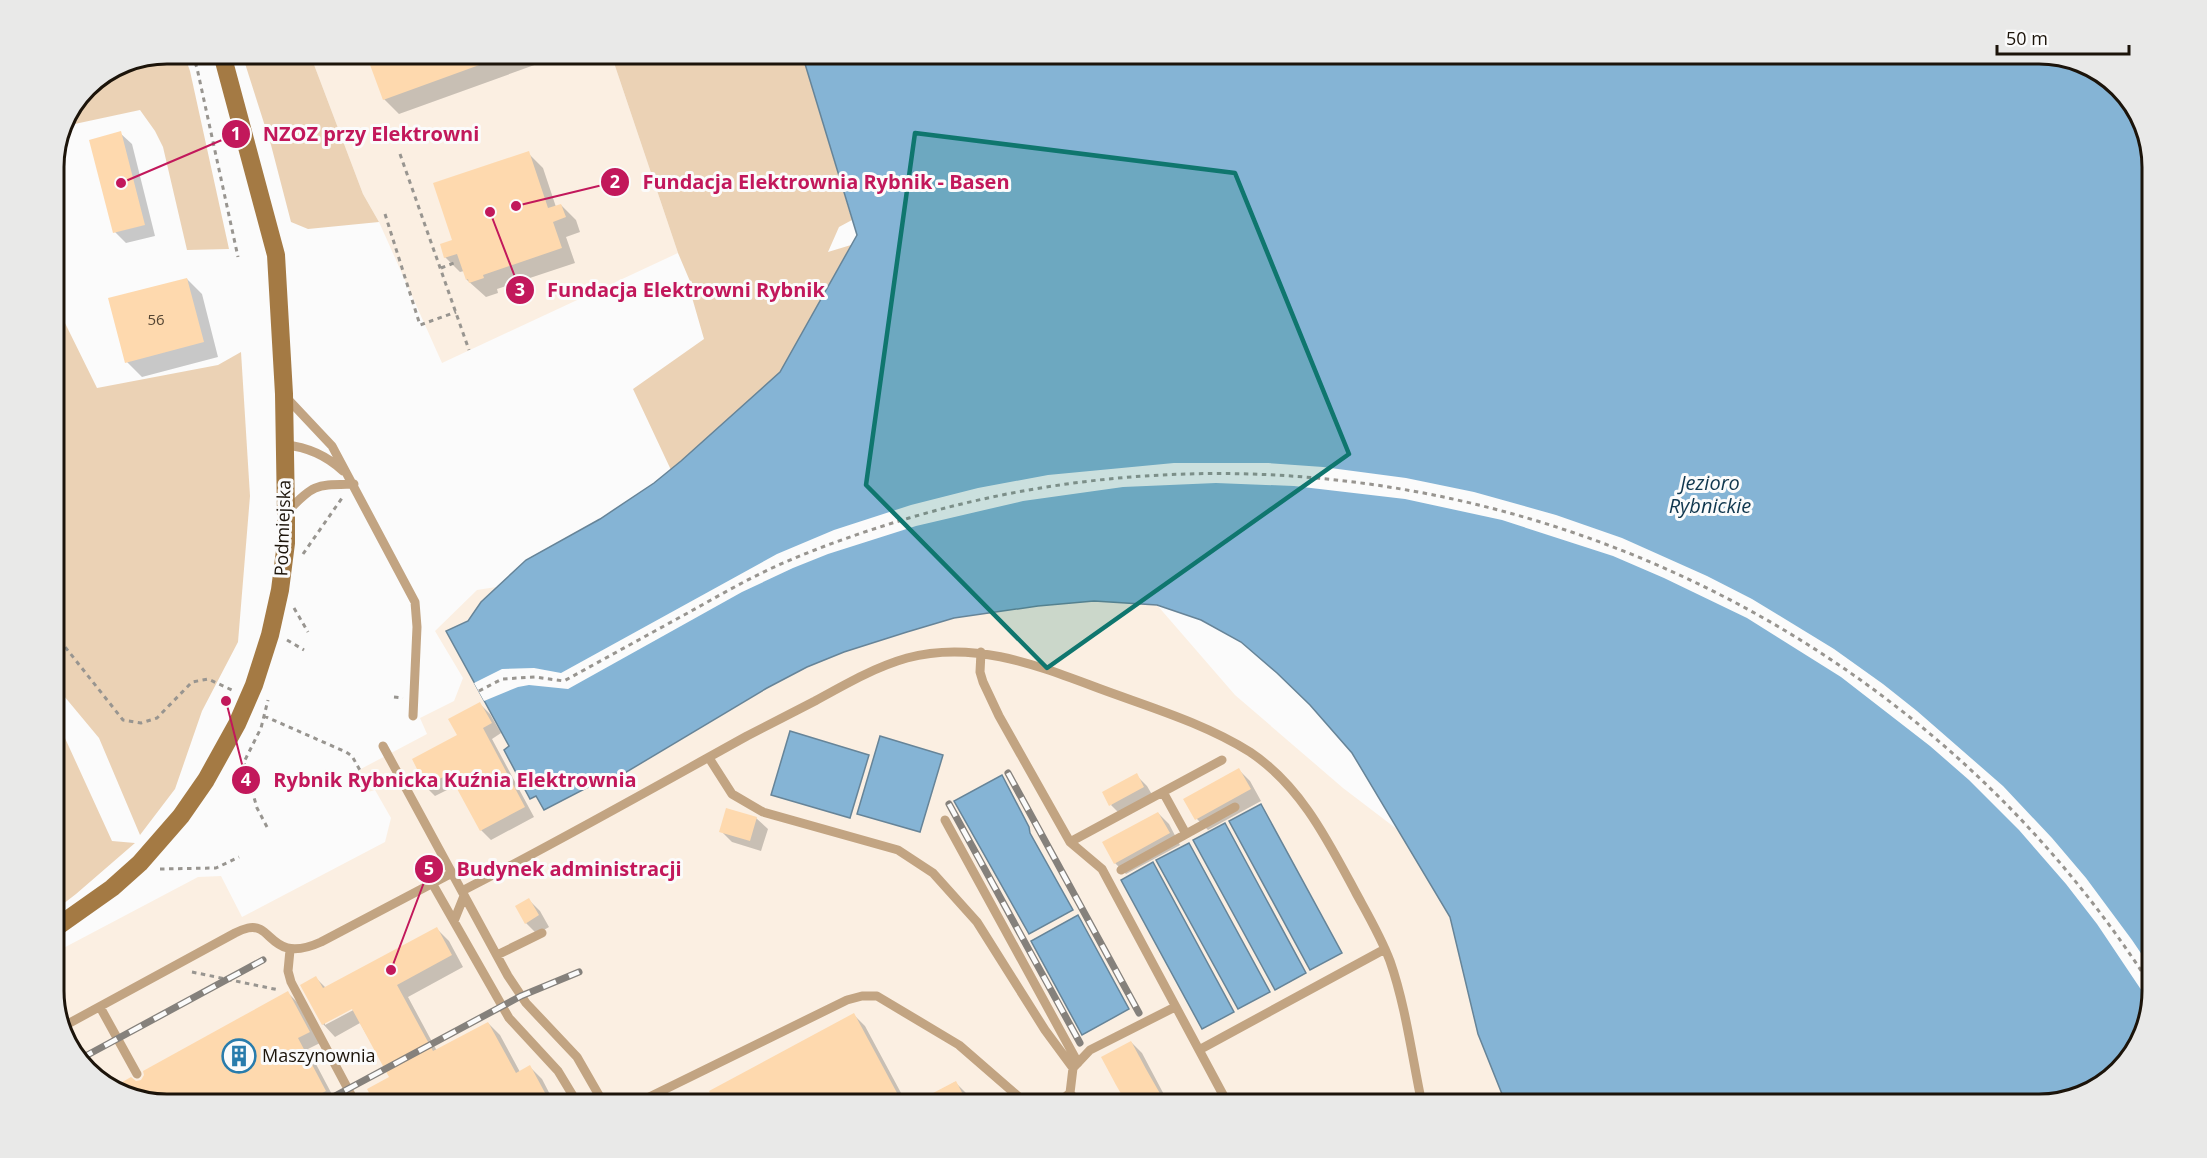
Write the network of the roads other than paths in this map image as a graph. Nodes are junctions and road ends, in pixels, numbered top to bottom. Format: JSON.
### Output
{"nodes":[{"id":1,"x":225,"y":64,"type":"edge"},
{"id":2,"x":284,"y":394,"type":"junction"},
{"id":3,"x":285,"y":445,"type":"junction"},
{"id":4,"x":354,"y":484,"type":"junction"},
{"id":5,"x":286,"y":513,"type":"junction"},
{"id":6,"x":981,"y":652,"type":"junction"},
{"id":7,"x":413,"y":716,"type":"dead end"},
{"id":8,"x":383,"y":746,"type":"dead end"},
{"id":9,"x":709,"y":758,"type":"junction"},
{"id":10,"x":1222,"y":760,"type":"dead end"},
{"id":11,"x":1163,"y":792,"type":"junction"},
{"id":12,"x":1235,"y":807,"type":"dead end"},
{"id":13,"x":945,"y":820,"type":"dead end"},
{"id":14,"x":1185,"y":834,"type":"junction"},
{"id":15,"x":1070,"y":842,"type":"junction"},
{"id":16,"x":1121,"y":870,"type":"dead end"},
{"id":17,"x":452,"y":873,"type":"junction"},
{"id":18,"x":432,"y":883,"type":"junction"},
{"id":19,"x":463,"y":893,"type":"junction"},
{"id":20,"x":65,"y":921,"type":"edge"},
{"id":21,"x":454,"y":921,"type":"junction"},
{"id":22,"x":542,"y":933,"type":"dead end"},
{"id":23,"x":1385,"y":949,"type":"junction"},
{"id":24,"x":290,"y":950,"type":"junction"},
{"id":25,"x":496,"y":955,"type":"junction"},
{"id":26,"x":100,"y":1007,"type":"junction"},
{"id":27,"x":1175,"y":1007,"type":"junction"},
{"id":28,"x":70,"y":1023,"type":"edge"},
{"id":29,"x":1199,"y":1050,"type":"junction"},
{"id":30,"x":1076,"y":1065,"type":"junction"},
{"id":31,"x":137,"y":1074,"type":"dead end"},
{"id":32,"x":1071,"y":1093,"type":"edge"},
{"id":33,"x":351,"y":1094,"type":"edge"},
{"id":34,"x":572,"y":1094,"type":"edge"},
{"id":35,"x":598,"y":1094,"type":"edge"},
{"id":36,"x":655,"y":1094,"type":"edge"},
{"id":37,"x":1015,"y":1094,"type":"edge"},
{"id":38,"x":1223,"y":1094,"type":"edge"},
{"id":39,"x":1420,"y":1094,"type":"edge"}],
"edges":[{"from":1,"to":2,"type":"street","name":"Podmiejska"},
{"from":2,"to":3,"type":"street","name":"Podmiejska"},
{"from":2,"to":4,"type":"lane"},
{"from":3,"to":4,"type":"lane"},
{"from":3,"to":5,"type":"street","name":"Podmiejska"},
{"from":4,"to":5,"type":"lane"},
{"from":4,"to":7,"type":"lane"},
{"from":5,"to":20,"type":"street","name":"Podmiejska"},
{"from":6,"to":9,"type":"lane"},
{"from":6,"to":15,"type":"lane"},
{"from":6,"to":23,"type":"lane"},
{"from":8,"to":17,"type":"lane"},
{"from":9,"to":19,"type":"lane"},
{"from":9,"to":30,"type":"lane"},
{"from":10,"to":11,"type":"lane"},
{"from":11,"to":14,"type":"lane"},
{"from":11,"to":15,"type":"lane"},
{"from":12,"to":14,"type":"lane"},
{"from":13,"to":30,"type":"lane"},
{"from":14,"to":16,"type":"lane"},
{"from":15,"to":27,"type":"lane"},
{"from":17,"to":18,"type":"lane"},
{"from":17,"to":19,"type":"lane"},
{"from":18,"to":21,"type":"lane"},
{"from":18,"to":24,"type":"lane"},
{"from":19,"to":21,"type":"lane"},
{"from":19,"to":25,"type":"lane"},
{"from":21,"to":34,"type":"lane"},
{"from":22,"to":25,"type":"lane"},
{"from":23,"to":29,"type":"lane"},
{"from":23,"to":39,"type":"lane"},
{"from":24,"to":26,"type":"lane"},
{"from":24,"to":33,"type":"lane"},
{"from":25,"to":35,"type":"lane"},
{"from":26,"to":28,"type":"lane"},
{"from":26,"to":31,"type":"lane"},
{"from":27,"to":29,"type":"lane"},
{"from":27,"to":30,"type":"lane"},
{"from":29,"to":38,"type":"lane"},
{"from":30,"to":32,"type":"lane"},
{"from":36,"to":37,"type":"lane"}]}
